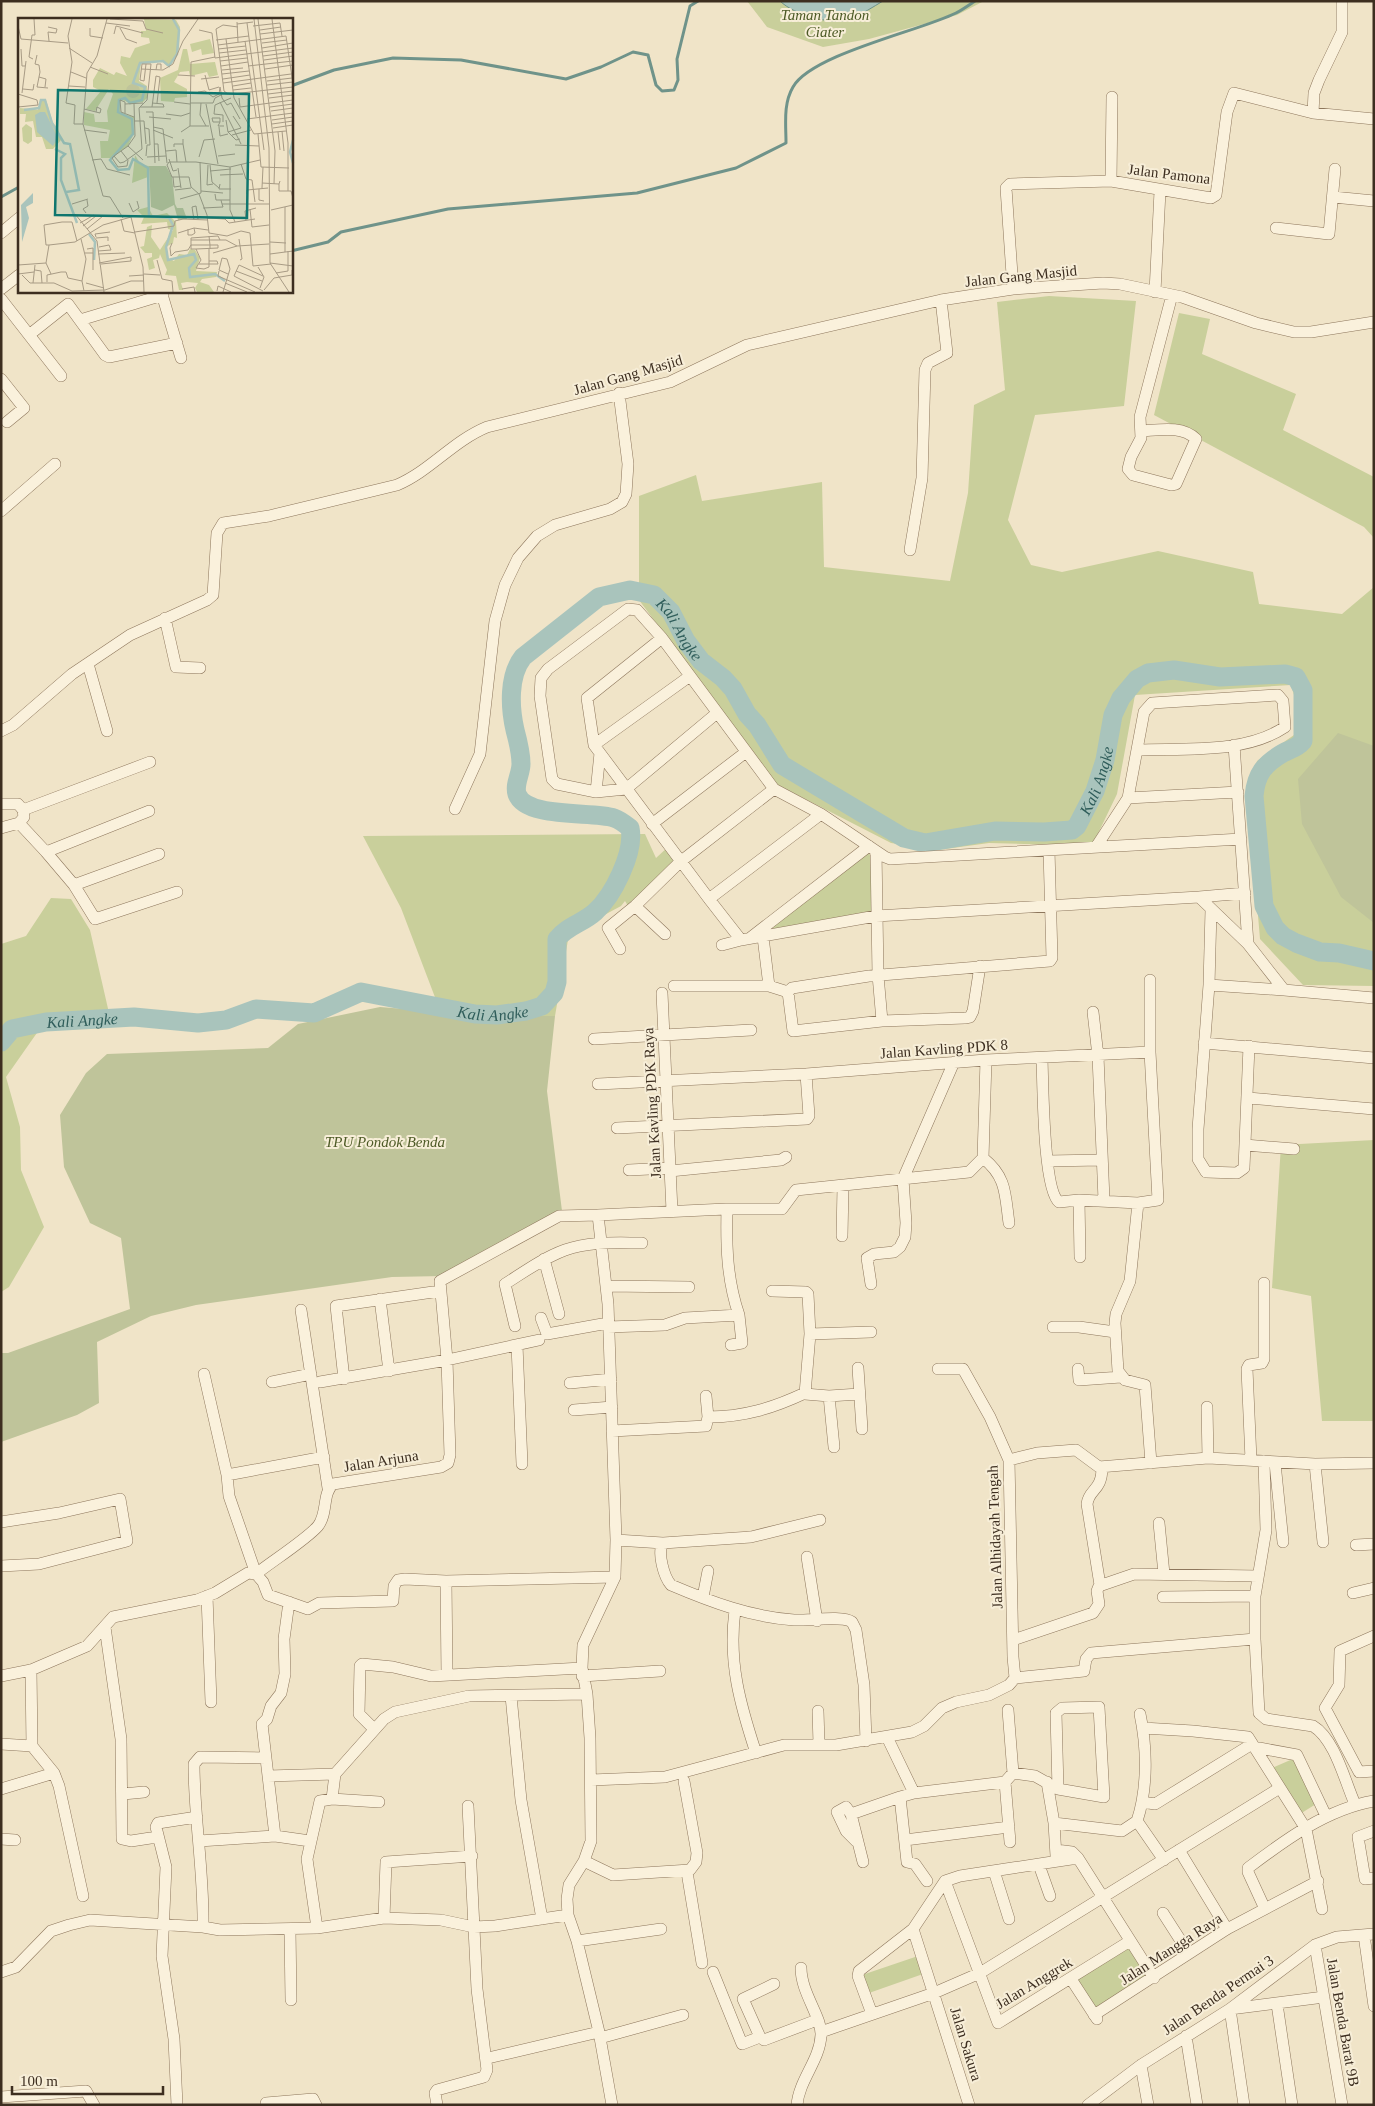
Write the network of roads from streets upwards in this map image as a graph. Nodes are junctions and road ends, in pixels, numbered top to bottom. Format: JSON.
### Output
{"nodes":[{"id":1,"x":1342,"y":1,"type":"edge"},
{"id":2,"x":1112,"y":97,"type":"dead end"},
{"id":3,"x":1313,"y":113,"type":"junction"},
{"id":4,"x":1374,"y":119,"type":"edge"},
{"id":5,"x":1336,"y":169,"type":"dead end"},
{"id":6,"x":1110,"y":181,"type":"junction"},
{"id":7,"x":1160,"y":191,"type":"junction"},
{"id":8,"x":1333,"y":197,"type":"junction"},
{"id":9,"x":1374,"y":201,"type":"edge"},
{"id":10,"x":18,"y":219,"type":"edge"},
{"id":11,"x":1276,"y":228,"type":"dead end"},
{"id":12,"x":1,"y":232,"type":"edge"},
{"id":13,"x":18,"y":276,"type":"edge"},
{"id":14,"x":1,"y":289,"type":"edge"},
{"id":15,"x":1012,"y":289,"type":"junction"},
{"id":16,"x":1155,"y":292,"type":"junction"},
{"id":17,"x":162,"y":293,"type":"edge"},
{"id":18,"x":1172,"y":295,"type":"junction"},
{"id":19,"x":1,"y":299,"type":"edge"},
{"id":20,"x":941,"y":300,"type":"junction"},
{"id":21,"x":80,"y":320,"type":"junction"},
{"id":22,"x":1374,"y":322,"type":"edge"},
{"id":23,"x":29,"y":335,"type":"junction"},
{"id":24,"x":177,"y":343,"type":"junction"},
{"id":25,"x":181,"y":358,"type":"dead end"},
{"id":26,"x":61,"y":376,"type":"dead end"},
{"id":27,"x":1,"y":379,"type":"edge"},
{"id":28,"x":619,"y":393,"type":"junction"},
{"id":29,"x":7,"y":422,"type":"dead end"},
{"id":30,"x":1141,"y":431,"type":"junction"},
{"id":31,"x":55,"y":464,"type":"dead end"},
{"id":32,"x":922,"y":478,"type":"junction"},
{"id":33,"x":934,"y":478,"type":"dead end"},
{"id":34,"x":1,"y":511,"type":"edge"},
{"id":35,"x":910,"y":550,"type":"dead end"},
{"id":36,"x":165,"y":618,"type":"junction"},
{"id":37,"x":662,"y":638,"type":"junction"},
{"id":38,"x":88,"y":664,"type":"junction"},
{"id":39,"x":200,"y":668,"type":"dead end"},
{"id":40,"x":690,"y":676,"type":"junction"},
{"id":41,"x":717,"y":713,"type":"junction"},
{"id":42,"x":1,"y":731,"type":"edge"},
{"id":43,"x":107,"y":731,"type":"dead end"},
{"id":44,"x":1234,"y":745,"type":"junction"},
{"id":45,"x":597,"y":749,"type":"junction"},
{"id":46,"x":1137,"y":750,"type":"junction"},
{"id":47,"x":746,"y":752,"type":"junction"},
{"id":48,"x":150,"y":762,"type":"dead end"},
{"id":49,"x":626,"y":789,"type":"junction"},
{"id":50,"x":774,"y":789,"type":"junction"},
{"id":51,"x":596,"y":792,"type":"junction"},
{"id":52,"x":1238,"y":792,"type":"junction"},
{"id":53,"x":1128,"y":798,"type":"junction"},
{"id":54,"x":1,"y":804,"type":"edge"},
{"id":55,"x":455,"y":809,"type":"dead end"},
{"id":56,"x":23,"y":810,"type":"junction"},
{"id":57,"x":149,"y":811,"type":"dead end"},
{"id":58,"x":821,"y":814,"type":"junction"},
{"id":59,"x":19,"y":823,"type":"junction"},
{"id":60,"x":652,"y":824,"type":"junction"},
{"id":61,"x":1,"y":828,"type":"edge"},
{"id":62,"x":1241,"y":839,"type":"junction"},
{"id":63,"x":1096,"y":847,"type":"junction"},
{"id":64,"x":873,"y":848,"type":"junction"},
{"id":65,"x":1049,"y":850,"type":"junction"},
{"id":66,"x":46,"y":852,"type":"junction"},
{"id":67,"x":159,"y":854,"type":"dead end"},
{"id":68,"x":680,"y":862,"type":"junction"},
{"id":69,"x":74,"y":885,"type":"junction"},
{"id":70,"x":177,"y":892,"type":"dead end"},
{"id":71,"x":1245,"y":893,"type":"junction"},
{"id":72,"x":1199,"y":897,"type":"junction"},
{"id":73,"x":708,"y":900,"type":"junction"},
{"id":74,"x":635,"y":906,"type":"junction"},
{"id":75,"x":1051,"y":907,"type":"junction"},
{"id":76,"x":1211,"y":910,"type":"junction"},
{"id":77,"x":876,"y":916,"type":"junction"},
{"id":78,"x":665,"y":934,"type":"dead end"},
{"id":79,"x":763,"y":937,"type":"junction"},
{"id":80,"x":745,"y":939,"type":"junction"},
{"id":81,"x":1248,"y":944,"type":"junction"},
{"id":82,"x":722,"y":945,"type":"dead end"},
{"id":83,"x":620,"y":949,"type":"dead end"},
{"id":84,"x":980,"y":966,"type":"junction"},
{"id":85,"x":878,"y":975,"type":"junction"},
{"id":86,"x":1150,"y":980,"type":"dead end"},
{"id":87,"x":1209,"y":985,"type":"junction"},
{"id":88,"x":674,"y":986,"type":"dead end"},
{"id":89,"x":769,"y":986,"type":"junction"},
{"id":90,"x":1284,"y":990,"type":"junction"},
{"id":91,"x":788,"y":992,"type":"junction"},
{"id":92,"x":662,"y":993,"type":"dead end"},
{"id":93,"x":1374,"y":998,"type":"edge"},
{"id":94,"x":1093,"y":1012,"type":"dead end"},
{"id":95,"x":882,"y":1020,"type":"junction"},
{"id":96,"x":751,"y":1030,"type":"dead end"},
{"id":97,"x":664,"y":1036,"type":"junction"},
{"id":98,"x":594,"y":1039,"type":"dead end"},
{"id":99,"x":1204,"y":1043,"type":"junction"},
{"id":100,"x":1250,"y":1046,"type":"junction"},
{"id":101,"x":1150,"y":1052,"type":"junction"},
{"id":102,"x":1098,"y":1056,"type":"junction"},
{"id":103,"x":1374,"y":1058,"type":"edge"},
{"id":104,"x":1042,"y":1059,"type":"junction"},
{"id":105,"x":986,"y":1060,"type":"junction"},
{"id":106,"x":954,"y":1062,"type":"junction"},
{"id":107,"x":806,"y":1074,"type":"junction"},
{"id":108,"x":666,"y":1080,"type":"junction"},
{"id":109,"x":598,"y":1084,"type":"dead end"},
{"id":110,"x":1248,"y":1098,"type":"junction"},
{"id":111,"x":1374,"y":1109,"type":"edge"},
{"id":112,"x":668,"y":1125,"type":"junction"},
{"id":113,"x":617,"y":1128,"type":"dead end"},
{"id":114,"x":1245,"y":1146,"type":"junction"},
{"id":115,"x":1294,"y":1149,"type":"dead end"},
{"id":116,"x":786,"y":1157,"type":"dead end"},
{"id":117,"x":982,"y":1158,"type":"junction"},
{"id":118,"x":1101,"y":1160,"type":"junction"},
{"id":119,"x":1048,"y":1161,"type":"junction"},
{"id":120,"x":670,"y":1169,"type":"junction"},
{"id":121,"x":629,"y":1170,"type":"dead end"},
{"id":122,"x":903,"y":1179,"type":"junction"},
{"id":123,"x":843,"y":1187,"type":"junction"},
{"id":124,"x":1080,"y":1200,"type":"junction"},
{"id":125,"x":1104,"y":1200,"type":"junction"},
{"id":126,"x":1138,"y":1203,"type":"junction"},
{"id":127,"x":727,"y":1209,"type":"junction"},
{"id":128,"x":672,"y":1211,"type":"junction"},
{"id":129,"x":598,"y":1215,"type":"junction"},
{"id":130,"x":1009,"y":1223,"type":"dead end"},
{"id":131,"x":842,"y":1236,"type":"dead end"},
{"id":132,"x":603,"y":1243,"type":"junction"},
{"id":133,"x":642,"y":1243,"type":"dead end"},
{"id":134,"x":1080,"y":1256,"type":"dead end"},
{"id":135,"x":544,"y":1259,"type":"junction"},
{"id":136,"x":1264,"y":1283,"type":"dead end"},
{"id":137,"x":871,"y":1284,"type":"dead end"},
{"id":138,"x":606,"y":1286,"type":"junction"},
{"id":139,"x":440,"y":1287,"type":"junction"},
{"id":140,"x":688,"y":1287,"type":"dead end"},
{"id":141,"x":772,"y":1291,"type":"dead end"},
{"id":142,"x":380,"y":1299,"type":"junction"},
{"id":143,"x":301,"y":1310,"type":"dead end"},
{"id":144,"x":559,"y":1314,"type":"dead end"},
{"id":145,"x":738,"y":1315,"type":"junction"},
{"id":146,"x":542,"y":1318,"type":"dead end"},
{"id":147,"x":608,"y":1325,"type":"junction"},
{"id":148,"x":516,"y":1326,"type":"dead end"},
{"id":149,"x":1053,"y":1327,"type":"dead end"},
{"id":150,"x":871,"y":1332,"type":"dead end"},
{"id":151,"x":1115,"y":1332,"type":"junction"},
{"id":152,"x":810,"y":1334,"type":"junction"},
{"id":153,"x":539,"y":1340,"type":"dead end"},
{"id":154,"x":517,"y":1345,"type":"junction"},
{"id":155,"x":731,"y":1345,"type":"dead end"},
{"id":156,"x":447,"y":1360,"type":"junction"},
{"id":157,"x":858,"y":1368,"type":"dead end"},
{"id":158,"x":1078,"y":1369,"type":"dead end"},
{"id":159,"x":938,"y":1370,"type":"dead end"},
{"id":160,"x":389,"y":1371,"type":"junction"},
{"id":161,"x":204,"y":1374,"type":"dead end"},
{"id":162,"x":1121,"y":1377,"type":"junction"},
{"id":163,"x":315,"y":1378,"type":"junction"},
{"id":164,"x":344,"y":1378,"type":"junction"},
{"id":165,"x":611,"y":1379,"type":"junction"},
{"id":166,"x":272,"y":1382,"type":"dead end"},
{"id":167,"x":570,"y":1383,"type":"dead end"},
{"id":168,"x":805,"y":1393,"type":"junction"},
{"id":169,"x":859,"y":1394,"type":"junction"},
{"id":170,"x":706,"y":1396,"type":"dead end"},
{"id":171,"x":829,"y":1396,"type":"junction"},
{"id":172,"x":612,"y":1407,"type":"junction"},
{"id":173,"x":1207,"y":1407,"type":"dead end"},
{"id":174,"x":574,"y":1410,"type":"dead end"},
{"id":175,"x":708,"y":1417,"type":"junction"},
{"id":176,"x":862,"y":1429,"type":"dead end"},
{"id":177,"x":612,"y":1431,"type":"junction"},
{"id":178,"x":834,"y":1447,"type":"dead end"},
{"id":179,"x":324,"y":1457,"type":"junction"},
{"id":180,"x":1208,"y":1458,"type":"junction"},
{"id":181,"x":1009,"y":1460,"type":"junction"},
{"id":182,"x":1251,"y":1460,"type":"junction"},
{"id":183,"x":1270,"y":1462,"type":"junction"},
{"id":184,"x":1151,"y":1463,"type":"junction"},
{"id":185,"x":1374,"y":1463,"type":"edge"},
{"id":186,"x":522,"y":1464,"type":"dead end"},
{"id":187,"x":1314,"y":1464,"type":"junction"},
{"id":188,"x":1102,"y":1467,"type":"junction"},
{"id":189,"x":227,"y":1475,"type":"junction"},
{"id":190,"x":328,"y":1488,"type":"junction"},
{"id":191,"x":820,"y":1520,"type":"dead end"},
{"id":192,"x":1,"y":1522,"type":"edge"},
{"id":193,"x":1159,"y":1523,"type":"dead end"},
{"id":194,"x":616,"y":1540,"type":"junction"},
{"id":195,"x":1283,"y":1542,"type":"dead end"},
{"id":196,"x":1323,"y":1542,"type":"dead end"},
{"id":197,"x":663,"y":1543,"type":"junction"},
{"id":198,"x":1374,"y":1544,"type":"edge"},
{"id":199,"x":1356,"y":1545,"type":"dead end"},
{"id":200,"x":807,"y":1557,"type":"dead end"},
{"id":201,"x":1,"y":1566,"type":"edge"},
{"id":202,"x":708,"y":1571,"type":"dead end"},
{"id":203,"x":256,"y":1574,"type":"junction"},
{"id":204,"x":1164,"y":1574,"type":"junction"},
{"id":205,"x":1258,"y":1576,"type":"junction"},
{"id":206,"x":615,"y":1577,"type":"junction"},
{"id":207,"x":446,"y":1581,"type":"junction"},
{"id":208,"x":1100,"y":1585,"type":"junction"},
{"id":209,"x":1374,"y":1588,"type":"edge"},
{"id":210,"x":1353,"y":1593,"type":"dead end"},
{"id":211,"x":207,"y":1596,"type":"junction"},
{"id":212,"x":1255,"y":1596,"type":"junction"},
{"id":213,"x":1163,"y":1597,"type":"dead end"},
{"id":214,"x":703,"y":1598,"type":"junction"},
{"id":215,"x":289,"y":1602,"type":"junction"},
{"id":216,"x":735,"y":1610,"type":"junction"},
{"id":217,"x":816,"y":1621,"type":"junction"},
{"id":218,"x":105,"y":1627,"type":"junction"},
{"id":219,"x":1374,"y":1636,"type":"edge"},
{"id":220,"x":1255,"y":1639,"type":"junction"},
{"id":221,"x":1013,"y":1640,"type":"junction"},
{"id":222,"x":32,"y":1670,"type":"junction"},
{"id":223,"x":660,"y":1671,"type":"dead end"},
{"id":224,"x":582,"y":1672,"type":"junction"},
{"id":225,"x":447,"y":1675,"type":"junction"},
{"id":226,"x":1,"y":1676,"type":"edge"},
{"id":227,"x":1015,"y":1678,"type":"junction"},
{"id":228,"x":587,"y":1694,"type":"junction"},
{"id":229,"x":511,"y":1696,"type":"junction"},
{"id":230,"x":211,"y":1702,"type":"dead end"},
{"id":231,"x":1008,"y":1710,"type":"dead end"},
{"id":232,"x":818,"y":1711,"type":"dead end"},
{"id":233,"x":1140,"y":1714,"type":"dead end"},
{"id":234,"x":1143,"y":1728,"type":"junction"},
{"id":235,"x":374,"y":1730,"type":"junction"},
{"id":236,"x":887,"y":1738,"type":"junction"},
{"id":237,"x":866,"y":1741,"type":"junction"},
{"id":238,"x":1,"y":1744,"type":"edge"},
{"id":239,"x":819,"y":1744,"type":"junction"},
{"id":240,"x":1253,"y":1745,"type":"junction"},
{"id":241,"x":32,"y":1746,"type":"junction"},
{"id":242,"x":756,"y":1753,"type":"junction"},
{"id":243,"x":266,"y":1758,"type":"junction"},
{"id":244,"x":1374,"y":1771,"type":"edge"},
{"id":245,"x":54,"y":1773,"type":"junction"},
{"id":246,"x":335,"y":1774,"type":"junction"},
{"id":247,"x":268,"y":1776,"type":"junction"},
{"id":248,"x":1009,"y":1778,"type":"junction"},
{"id":249,"x":591,"y":1780,"type":"junction"},
{"id":250,"x":684,"y":1780,"type":"dead end"},
{"id":251,"x":1048,"y":1782,"type":"junction"},
{"id":252,"x":1,"y":1789,"type":"edge"},
{"id":253,"x":1058,"y":1789,"type":"junction"},
{"id":254,"x":1278,"y":1789,"type":"junction"},
{"id":255,"x":144,"y":1792,"type":"dead end"},
{"id":256,"x":914,"y":1793,"type":"junction"},
{"id":257,"x":123,"y":1794,"type":"junction"},
{"id":258,"x":900,"y":1797,"type":"junction"},
{"id":259,"x":332,"y":1799,"type":"junction"},
{"id":260,"x":1374,"y":1801,"type":"edge"},
{"id":261,"x":379,"y":1802,"type":"dead end"},
{"id":262,"x":1142,"y":1802,"type":"junction"},
{"id":263,"x":1355,"y":1804,"type":"junction"},
{"id":264,"x":468,"y":1806,"type":"dead end"},
{"id":265,"x":1326,"y":1816,"type":"junction"},
{"id":266,"x":197,"y":1817,"type":"junction"},
{"id":267,"x":1137,"y":1821,"type":"junction"},
{"id":268,"x":1054,"y":1823,"type":"junction"},
{"id":269,"x":1009,"y":1827,"type":"junction"},
{"id":270,"x":1306,"y":1829,"type":"junction"},
{"id":271,"x":1374,"y":1831,"type":"edge"},
{"id":272,"x":275,"y":1836,"type":"junction"},
{"id":273,"x":157,"y":1837,"type":"junction"},
{"id":274,"x":1,"y":1840,"type":"edge"},
{"id":275,"x":16,"y":1840,"type":"dead end"},
{"id":276,"x":199,"y":1840,"type":"junction"},
{"id":277,"x":905,"y":1840,"type":"junction"},
{"id":278,"x":310,"y":1842,"type":"junction"},
{"id":279,"x":1010,"y":1842,"type":"dead end"},
{"id":280,"x":1056,"y":1850,"type":"junction"},
{"id":281,"x":1179,"y":1850,"type":"junction"},
{"id":282,"x":472,"y":1856,"type":"junction"},
{"id":283,"x":1078,"y":1858,"type":"junction"},
{"id":284,"x":1164,"y":1860,"type":"junction"},
{"id":285,"x":584,"y":1861,"type":"junction"},
{"id":286,"x":863,"y":1862,"type":"dead end"},
{"id":287,"x":1056,"y":1863,"type":"junction"},
{"id":288,"x":1039,"y":1865,"type":"junction"},
{"id":289,"x":994,"y":1871,"type":"junction"},
{"id":290,"x":687,"y":1872,"type":"junction"},
{"id":291,"x":1374,"y":1878,"type":"edge"},
{"id":292,"x":926,"y":1881,"type":"dead end"},
{"id":293,"x":945,"y":1881,"type":"junction"},
{"id":294,"x":1318,"y":1882,"type":"junction"},
{"id":295,"x":83,"y":1896,"type":"dead end"},
{"id":296,"x":1050,"y":1896,"type":"dead end"},
{"id":297,"x":1103,"y":1899,"type":"junction"},
{"id":298,"x":1265,"y":1909,"type":"junction"},
{"id":299,"x":1322,"y":1909,"type":"dead end"},
{"id":300,"x":1163,"y":1913,"type":"dead end"},
{"id":301,"x":568,"y":1915,"type":"junction"},
{"id":302,"x":384,"y":1918,"type":"junction"},
{"id":303,"x":1009,"y":1919,"type":"dead end"},
{"id":304,"x":542,"y":1920,"type":"junction"},
{"id":305,"x":162,"y":1926,"type":"junction"},
{"id":306,"x":203,"y":1927,"type":"junction"},
{"id":307,"x":474,"y":1927,"type":"junction"},
{"id":308,"x":317,"y":1928,"type":"junction"},
{"id":309,"x":661,"y":1929,"type":"dead end"},
{"id":310,"x":913,"y":1929,"type":"junction"},
{"id":311,"x":1227,"y":1929,"type":"junction"},
{"id":312,"x":290,"y":1930,"type":"junction"},
{"id":313,"x":1369,"y":1934,"type":"edge"},
{"id":314,"x":1130,"y":1940,"type":"junction"},
{"id":315,"x":577,"y":1941,"type":"junction"},
{"id":316,"x":1315,"y":1945,"type":"junction"},
{"id":317,"x":1188,"y":1952,"type":"junction"},
{"id":318,"x":702,"y":1963,"type":"dead end"},
{"id":319,"x":801,"y":1968,"type":"dead end"},
{"id":320,"x":1,"y":1972,"type":"edge"},
{"id":321,"x":713,"y":1972,"type":"dead end"},
{"id":322,"x":980,"y":1973,"type":"junction"},
{"id":323,"x":1072,"y":1978,"type":"junction"},
{"id":324,"x":1154,"y":1978,"type":"junction"},
{"id":325,"x":774,"y":1984,"type":"dead end"},
{"id":326,"x":934,"y":1993,"type":"junction"},
{"id":327,"x":1324,"y":1997,"type":"junction"},
{"id":328,"x":291,"y":2000,"type":"dead end"},
{"id":329,"x":1277,"y":2004,"type":"junction"},
{"id":330,"x":1374,"y":2006,"type":"edge"},
{"id":331,"x":1230,"y":2009,"type":"junction"},
{"id":332,"x":872,"y":2014,"type":"junction"},
{"id":333,"x":683,"y":2015,"type":"dead end"},
{"id":334,"x":817,"y":2020,"type":"junction"},
{"id":335,"x":821,"y":2032,"type":"junction"},
{"id":336,"x":599,"y":2035,"type":"junction"},
{"id":337,"x":1186,"y":2036,"type":"junction"},
{"id":338,"x":760,"y":2037,"type":"junction"},
{"id":339,"x":488,"y":2058,"type":"junction"},
{"id":340,"x":1141,"y":2064,"type":"junction"},
{"id":341,"x":1,"y":2097,"type":"edge"},
{"id":342,"x":1101,"y":2100,"type":"edge"},
{"id":343,"x":266,"y":2103,"type":"dead end"},
{"id":344,"x":94,"y":2105,"type":"edge"},
{"id":345,"x":177,"y":2105,"type":"edge"},
{"id":346,"x":316,"y":2105,"type":"edge"},
{"id":347,"x":437,"y":2105,"type":"edge"},
{"id":348,"x":612,"y":2105,"type":"edge"},
{"id":349,"x":797,"y":2105,"type":"edge"},
{"id":350,"x":969,"y":2105,"type":"edge"},
{"id":351,"x":1088,"y":2105,"type":"edge"},
{"id":352,"x":1148,"y":2105,"type":"edge"},
{"id":353,"x":1197,"y":2105,"type":"edge"},
{"id":354,"x":1244,"y":2105,"type":"edge"},
{"id":355,"x":1292,"y":2105,"type":"edge"},
{"id":356,"x":1342,"y":2105,"type":"edge"}],
"edges":[{"from":1,"to":3,"type":"street"},
{"from":2,"to":6,"type":"street"},
{"from":3,"to":4,"type":"street","name":"Jalan Pamona"},
{"from":3,"to":7,"type":"street","name":"Jalan Pamona"},
{"from":5,"to":8,"type":"street"},
{"from":6,"to":7,"type":"street","name":"Jalan Pamona"},
{"from":6,"to":15,"type":"street","name":"Jalan Pamona"},
{"from":7,"to":16,"type":"street"},
{"from":8,"to":9,"type":"street"},
{"from":8,"to":11,"type":"street"},
{"from":10,"to":12,"type":"street"},
{"from":13,"to":14,"type":"street"},
{"from":15,"to":16,"type":"street","name":"Jalan Gang Masjid"},
{"from":15,"to":20,"type":"street","name":"Jalan Gang Masjid"},
{"from":16,"to":18,"type":"street","name":"Jalan Gang Masjid"},
{"from":17,"to":21,"type":"street"},
{"from":17,"to":24,"type":"street"},
{"from":18,"to":22,"type":"street","name":"Jalan Gang Masjid"},
{"from":18,"to":30,"type":"street"},
{"from":19,"to":23,"type":"street"},
{"from":20,"to":28,"type":"street","name":"Jalan Gang Masjid"},
{"from":20,"to":32,"type":"street"},
{"from":21,"to":23,"type":"street"},
{"from":21,"to":24,"type":"street"},
{"from":23,"to":26,"type":"street"},
{"from":24,"to":25,"type":"street"},
{"from":27,"to":29,"type":"street"},
{"from":28,"to":36,"type":"street","name":"Jalan Gang Masjid"},
{"from":28,"to":55,"type":"street"},
{"from":30,"to":30,"type":"street"},
{"from":31,"to":34,"type":"street"},
{"from":32,"to":33,"type":"street"},
{"from":32,"to":35,"type":"street"},
{"from":36,"to":38,"type":"street","name":"Jalan Gang Masjid"},
{"from":36,"to":39,"type":"street"},
{"from":37,"to":40,"type":"street"},
{"from":37,"to":45,"type":"street"},
{"from":37,"to":51,"type":"street"},
{"from":38,"to":42,"type":"street","name":"Jalan Gang Masjid"},
{"from":38,"to":43,"type":"street"},
{"from":40,"to":41,"type":"street"},
{"from":40,"to":45,"type":"street"},
{"from":41,"to":47,"type":"street"},
{"from":41,"to":49,"type":"street"},
{"from":44,"to":46,"type":"street"},
{"from":44,"to":46,"type":"street"},
{"from":44,"to":52,"type":"street"},
{"from":45,"to":49,"type":"street"},
{"from":45,"to":51,"type":"street"},
{"from":46,"to":53,"type":"street"},
{"from":47,"to":50,"type":"street"},
{"from":47,"to":60,"type":"street"},
{"from":48,"to":56,"type":"street"},
{"from":49,"to":51,"type":"street"},
{"from":49,"to":60,"type":"street"},
{"from":50,"to":58,"type":"street"},
{"from":50,"to":68,"type":"street"},
{"from":52,"to":53,"type":"street"},
{"from":52,"to":62,"type":"street"},
{"from":53,"to":63,"type":"street"},
{"from":54,"to":56,"type":"street"},
{"from":56,"to":59,"type":"street"},
{"from":57,"to":66,"type":"street"},
{"from":58,"to":64,"type":"street"},
{"from":58,"to":73,"type":"street"},
{"from":59,"to":61,"type":"street"},
{"from":59,"to":66,"type":"street"},
{"from":60,"to":68,"type":"street"},
{"from":62,"to":63,"type":"street"},
{"from":62,"to":71,"type":"street"},
{"from":63,"to":65,"type":"street"},
{"from":64,"to":65,"type":"street"},
{"from":64,"to":77,"type":"street"},
{"from":64,"to":80,"type":"street"},
{"from":65,"to":75,"type":"street"},
{"from":66,"to":69,"type":"street"},
{"from":67,"to":69,"type":"street"},
{"from":68,"to":73,"type":"street"},
{"from":68,"to":74,"type":"street"},
{"from":69,"to":70,"type":"street"},
{"from":71,"to":72,"type":"street"},
{"from":71,"to":81,"type":"street"},
{"from":72,"to":75,"type":"street"},
{"from":72,"to":76,"type":"street"},
{"from":73,"to":80,"type":"street"},
{"from":74,"to":78,"type":"street"},
{"from":74,"to":83,"type":"street"},
{"from":75,"to":77,"type":"street"},
{"from":75,"to":84,"type":"street"},
{"from":76,"to":81,"type":"street"},
{"from":76,"to":87,"type":"street"},
{"from":77,"to":79,"type":"street"},
{"from":77,"to":85,"type":"street"},
{"from":79,"to":80,"type":"street"},
{"from":79,"to":89,"type":"street"},
{"from":80,"to":82,"type":"street"},
{"from":81,"to":90,"type":"street"},
{"from":84,"to":85,"type":"street"},
{"from":84,"to":95,"type":"street"},
{"from":85,"to":91,"type":"street"},
{"from":85,"to":95,"type":"street"},
{"from":86,"to":101,"type":"street"},
{"from":87,"to":90,"type":"street"},
{"from":87,"to":99,"type":"street"},
{"from":88,"to":89,"type":"street"},
{"from":89,"to":91,"type":"street"},
{"from":90,"to":93,"type":"street"},
{"from":91,"to":95,"type":"street"},
{"from":92,"to":97,"type":"street","name":"Jalan Kavling PDK Raya"},
{"from":94,"to":102,"type":"street"},
{"from":96,"to":97,"type":"street"},
{"from":97,"to":98,"type":"street"},
{"from":97,"to":108,"type":"street","name":"Jalan Kavling PDK Raya"},
{"from":99,"to":100,"type":"street"},
{"from":99,"to":114,"type":"street"},
{"from":100,"to":103,"type":"street"},
{"from":100,"to":110,"type":"street"},
{"from":101,"to":102,"type":"street","name":"Jalan Kavling PDK 8"},
{"from":101,"to":126,"type":"street"},
{"from":102,"to":104,"type":"street","name":"Jalan Kavling PDK 8"},
{"from":102,"to":118,"type":"street"},
{"from":104,"to":105,"type":"street","name":"Jalan Kavling PDK 8"},
{"from":104,"to":119,"type":"street"},
{"from":105,"to":106,"type":"street","name":"Jalan Kavling PDK 8"},
{"from":105,"to":117,"type":"street"},
{"from":106,"to":107,"type":"street","name":"Jalan Kavling PDK 8"},
{"from":106,"to":122,"type":"street"},
{"from":107,"to":108,"type":"street","name":"Jalan Kavling PDK 8"},
{"from":107,"to":112,"type":"street"},
{"from":108,"to":109,"type":"street","name":"Jalan Kavling PDK 8"},
{"from":108,"to":112,"type":"street","name":"Jalan Kavling PDK Raya"},
{"from":110,"to":111,"type":"street"},
{"from":110,"to":114,"type":"street"},
{"from":112,"to":113,"type":"street"},
{"from":112,"to":120,"type":"street","name":"Jalan Kavling PDK Raya"},
{"from":114,"to":115,"type":"street"},
{"from":116,"to":120,"type":"street"},
{"from":117,"to":122,"type":"street"},
{"from":117,"to":130,"type":"street"},
{"from":118,"to":119,"type":"street"},
{"from":118,"to":125,"type":"street"},
{"from":119,"to":124,"type":"street"},
{"from":120,"to":121,"type":"street"},
{"from":120,"to":128,"type":"street","name":"Jalan Kavling PDK Raya"},
{"from":122,"to":123,"type":"street"},
{"from":122,"to":137,"type":"street"},
{"from":123,"to":127,"type":"street"},
{"from":123,"to":131,"type":"street"},
{"from":124,"to":125,"type":"street"},
{"from":124,"to":134,"type":"street"},
{"from":125,"to":126,"type":"street"},
{"from":126,"to":151,"type":"street"},
{"from":127,"to":128,"type":"street"},
{"from":127,"to":145,"type":"street"},
{"from":128,"to":129,"type":"street"},
{"from":129,"to":132,"type":"street"},
{"from":129,"to":139,"type":"street"},
{"from":132,"to":133,"type":"street"},
{"from":132,"to":135,"type":"street"},
{"from":132,"to":138,"type":"street"},
{"from":135,"to":144,"type":"street"},
{"from":135,"to":148,"type":"street"},
{"from":136,"to":182,"type":"street"},
{"from":138,"to":140,"type":"street"},
{"from":138,"to":147,"type":"street"},
{"from":139,"to":142,"type":"street"},
{"from":139,"to":156,"type":"street","name":"Jalan Arjuna"},
{"from":141,"to":152,"type":"street"},
{"from":142,"to":160,"type":"street"},
{"from":142,"to":164,"type":"street"},
{"from":143,"to":163,"type":"street"},
{"from":145,"to":147,"type":"street"},
{"from":145,"to":155,"type":"street"},
{"from":146,"to":147,"type":"street"},
{"from":147,"to":165,"type":"street"},
{"from":149,"to":151,"type":"street"},
{"from":150,"to":152,"type":"street"},
{"from":151,"to":162,"type":"street"},
{"from":152,"to":168,"type":"street"},
{"from":153,"to":154,"type":"street"},
{"from":154,"to":156,"type":"street"},
{"from":154,"to":186,"type":"street"},
{"from":156,"to":160,"type":"street"},
{"from":156,"to":190,"type":"street","name":"Jalan Arjuna"},
{"from":157,"to":169,"type":"street"},
{"from":158,"to":162,"type":"street"},
{"from":159,"to":181,"type":"street","name":"Jalan Alhidayah Tengah"},
{"from":160,"to":164,"type":"street"},
{"from":161,"to":189,"type":"street"},
{"from":162,"to":184,"type":"street"},
{"from":163,"to":164,"type":"street"},
{"from":163,"to":166,"type":"street"},
{"from":163,"to":179,"type":"street"},
{"from":165,"to":167,"type":"street"},
{"from":165,"to":172,"type":"street"},
{"from":168,"to":171,"type":"street"},
{"from":168,"to":175,"type":"street"},
{"from":169,"to":171,"type":"street"},
{"from":169,"to":176,"type":"street"},
{"from":170,"to":175,"type":"street"},
{"from":171,"to":178,"type":"street"},
{"from":172,"to":174,"type":"street"},
{"from":172,"to":177,"type":"street"},
{"from":173,"to":180,"type":"street"},
{"from":175,"to":177,"type":"street"},
{"from":177,"to":194,"type":"street"},
{"from":179,"to":189,"type":"street"},
{"from":179,"to":190,"type":"street"},
{"from":180,"to":182,"type":"street"},
{"from":180,"to":184,"type":"street"},
{"from":181,"to":188,"type":"street"},
{"from":181,"to":221,"type":"street","name":"Jalan Alhidayah Tengah"},
{"from":182,"to":183,"type":"street"},
{"from":183,"to":187,"type":"street"},
{"from":183,"to":195,"type":"street"},
{"from":183,"to":205,"type":"street"},
{"from":184,"to":188,"type":"street"},
{"from":185,"to":187,"type":"street"},
{"from":187,"to":196,"type":"street"},
{"from":188,"to":208,"type":"street"},
{"from":189,"to":203,"type":"street"},
{"from":190,"to":203,"type":"street","name":"Jalan Arjuna"},
{"from":191,"to":197,"type":"street"},
{"from":192,"to":201,"type":"street"},
{"from":193,"to":204,"type":"street"},
{"from":194,"to":197,"type":"street"},
{"from":194,"to":206,"type":"street"},
{"from":197,"to":214,"type":"street"},
{"from":198,"to":199,"type":"street"},
{"from":200,"to":217,"type":"street"},
{"from":202,"to":214,"type":"street"},
{"from":203,"to":211,"type":"street","name":"Jalan Arjuna"},
{"from":203,"to":215,"type":"street"},
{"from":204,"to":205,"type":"street"},
{"from":204,"to":208,"type":"street"},
{"from":205,"to":212,"type":"street"},
{"from":206,"to":207,"type":"street"},
{"from":206,"to":224,"type":"street"},
{"from":207,"to":215,"type":"street"},
{"from":207,"to":225,"type":"street"},
{"from":208,"to":221,"type":"street"},
{"from":209,"to":210,"type":"street"},
{"from":211,"to":218,"type":"street","name":"Jalan Arjuna"},
{"from":211,"to":230,"type":"street"},
{"from":212,"to":213,"type":"street"},
{"from":212,"to":220,"type":"street"},
{"from":214,"to":216,"type":"street"},
{"from":215,"to":243,"type":"street"},
{"from":216,"to":217,"type":"street"},
{"from":216,"to":242,"type":"street"},
{"from":217,"to":237,"type":"street"},
{"from":218,"to":222,"type":"street","name":"Jalan Arjuna"},
{"from":218,"to":257,"type":"street"},
{"from":219,"to":244,"type":"street"},
{"from":220,"to":227,"type":"street"},
{"from":220,"to":263,"type":"street"},
{"from":221,"to":227,"type":"street","name":"Jalan Alhidayah Tengah"},
{"from":222,"to":226,"type":"street","name":"Jalan Arjuna"},
{"from":222,"to":241,"type":"street"},
{"from":223,"to":224,"type":"street"},
{"from":224,"to":225,"type":"street"},
{"from":224,"to":228,"type":"street"},
{"from":225,"to":235,"type":"street"},
{"from":227,"to":236,"type":"street"},
{"from":228,"to":229,"type":"street"},
{"from":228,"to":249,"type":"street"},
{"from":229,"to":235,"type":"street"},
{"from":229,"to":304,"type":"street"},
{"from":231,"to":248,"type":"street"},
{"from":232,"to":239,"type":"street"},
{"from":233,"to":234,"type":"street"},
{"from":234,"to":240,"type":"street"},
{"from":234,"to":262,"type":"street"},
{"from":235,"to":246,"type":"street"},
{"from":236,"to":237,"type":"street"},
{"from":236,"to":256,"type":"street"},
{"from":237,"to":239,"type":"street"},
{"from":238,"to":241,"type":"street"},
{"from":239,"to":242,"type":"street"},
{"from":240,"to":254,"type":"street"},
{"from":240,"to":262,"type":"street"},
{"from":240,"to":265,"type":"street"},
{"from":241,"to":245,"type":"street"},
{"from":242,"to":249,"type":"street"},
{"from":243,"to":247,"type":"street"},
{"from":243,"to":266,"type":"street"},
{"from":245,"to":252,"type":"street"},
{"from":245,"to":295,"type":"street"},
{"from":246,"to":247,"type":"street"},
{"from":246,"to":259,"type":"street"},
{"from":247,"to":272,"type":"street"},
{"from":248,"to":251,"type":"street"},
{"from":248,"to":256,"type":"street"},
{"from":248,"to":269,"type":"street"},
{"from":249,"to":285,"type":"street"},
{"from":250,"to":290,"type":"street"},
{"from":251,"to":253,"type":"street"},
{"from":251,"to":268,"type":"street"},
{"from":253,"to":253,"type":"street"},
{"from":254,"to":270,"type":"street"},
{"from":254,"to":281,"type":"street"},
{"from":255,"to":257,"type":"street"},
{"from":256,"to":258,"type":"street"},
{"from":257,"to":273,"type":"street"},
{"from":258,"to":277,"type":"street"},
{"from":258,"to":286,"type":"street"},
{"from":259,"to":261,"type":"street"},
{"from":259,"to":278,"type":"street"},
{"from":260,"to":263,"type":"street"},
{"from":262,"to":267,"type":"street"},
{"from":263,"to":265,"type":"street"},
{"from":264,"to":282,"type":"street"},
{"from":265,"to":270,"type":"street"},
{"from":266,"to":273,"type":"street"},
{"from":266,"to":276,"type":"street"},
{"from":267,"to":268,"type":"street"},
{"from":267,"to":284,"type":"street"},
{"from":268,"to":280,"type":"street"},
{"from":269,"to":277,"type":"street"},
{"from":269,"to":279,"type":"street"},
{"from":270,"to":294,"type":"street"},
{"from":270,"to":298,"type":"street"},
{"from":271,"to":291,"type":"street"},
{"from":272,"to":276,"type":"street"},
{"from":272,"to":278,"type":"street"},
{"from":273,"to":305,"type":"street"},
{"from":274,"to":275,"type":"street"},
{"from":276,"to":306,"type":"street"},
{"from":277,"to":292,"type":"street"},
{"from":278,"to":308,"type":"street"},
{"from":280,"to":283,"type":"street"},
{"from":280,"to":287,"type":"street"},
{"from":281,"to":284,"type":"street"},
{"from":281,"to":311,"type":"street"},
{"from":282,"to":302,"type":"street"},
{"from":282,"to":307,"type":"street"},
{"from":283,"to":287,"type":"street"},
{"from":283,"to":297,"type":"street"},
{"from":284,"to":297,"type":"street"},
{"from":285,"to":290,"type":"street"},
{"from":285,"to":301,"type":"street"},
{"from":287,"to":288,"type":"street"},
{"from":288,"to":289,"type":"street"},
{"from":288,"to":296,"type":"street"},
{"from":289,"to":293,"type":"street"},
{"from":289,"to":303,"type":"street"},
{"from":290,"to":318,"type":"street"},
{"from":293,"to":310,"type":"street"},
{"from":293,"to":322,"type":"street"},
{"from":294,"to":298,"type":"street","name":"Jalan Mangga Raya"},
{"from":294,"to":299,"type":"street"},
{"from":297,"to":314,"type":"street"},
{"from":297,"to":322,"type":"street"},
{"from":298,"to":311,"type":"street","name":"Jalan Mangga Raya"},
{"from":300,"to":317,"type":"street"},
{"from":301,"to":304,"type":"street"},
{"from":301,"to":315,"type":"street"},
{"from":302,"to":307,"type":"street"},
{"from":302,"to":308,"type":"street"},
{"from":304,"to":307,"type":"street"},
{"from":305,"to":306,"type":"street"},
{"from":305,"to":320,"type":"street"},
{"from":305,"to":345,"type":"street"},
{"from":306,"to":312,"type":"street"},
{"from":307,"to":339,"type":"street"},
{"from":308,"to":312,"type":"street"},
{"from":309,"to":315,"type":"street"},
{"from":310,"to":326,"type":"street","name":"Jalan Sakura"},
{"from":310,"to":332,"type":"street"},
{"from":311,"to":317,"type":"street","name":"Jalan Mangga Raya"},
{"from":312,"to":328,"type":"street"},
{"from":313,"to":316,"type":"street","name":"Jalan Benda Permai 3"},
{"from":313,"to":330,"type":"street"},
{"from":314,"to":323,"type":"street","name":"Jalan Anggrek"},
{"from":314,"to":324,"type":"street"},
{"from":315,"to":336,"type":"street"},
{"from":316,"to":327,"type":"street","name":"Jalan Benda Barat 9B"},
{"from":316,"to":331,"type":"street","name":"Jalan Benda Permai 3"},
{"from":317,"to":324,"type":"street","name":"Jalan Mangga Raya"},
{"from":319,"to":334,"type":"street"},
{"from":321,"to":338,"type":"street"},
{"from":322,"to":323,"type":"street","name":"Jalan Anggrek"},
{"from":322,"to":326,"type":"street"},
{"from":323,"to":324,"type":"street","name":"Jalan Mangga Raya"},
{"from":325,"to":338,"type":"street"},
{"from":326,"to":332,"type":"street"},
{"from":326,"to":350,"type":"street","name":"Jalan Sakura"},
{"from":327,"to":329,"type":"street"},
{"from":327,"to":356,"type":"street","name":"Jalan Benda Barat 9B"},
{"from":329,"to":331,"type":"street"},
{"from":329,"to":355,"type":"street"},
{"from":331,"to":337,"type":"street","name":"Jalan Benda Permai 3"},
{"from":331,"to":354,"type":"street"},
{"from":332,"to":335,"type":"street"},
{"from":333,"to":336,"type":"street"},
{"from":334,"to":335,"type":"street"},
{"from":334,"to":338,"type":"street"},
{"from":335,"to":349,"type":"street"},
{"from":336,"to":339,"type":"street"},
{"from":336,"to":348,"type":"street"},
{"from":337,"to":340,"type":"street","name":"Jalan Benda Permai 3"},
{"from":337,"to":353,"type":"street"},
{"from":339,"to":347,"type":"street"},
{"from":340,"to":342,"type":"street","name":"Jalan Benda Permai 3"},
{"from":340,"to":352,"type":"street"},
{"from":341,"to":344,"type":"street"},
{"from":342,"to":351,"type":"street","name":"Jalan Benda Permai 3"},
{"from":343,"to":346,"type":"street"}]}
